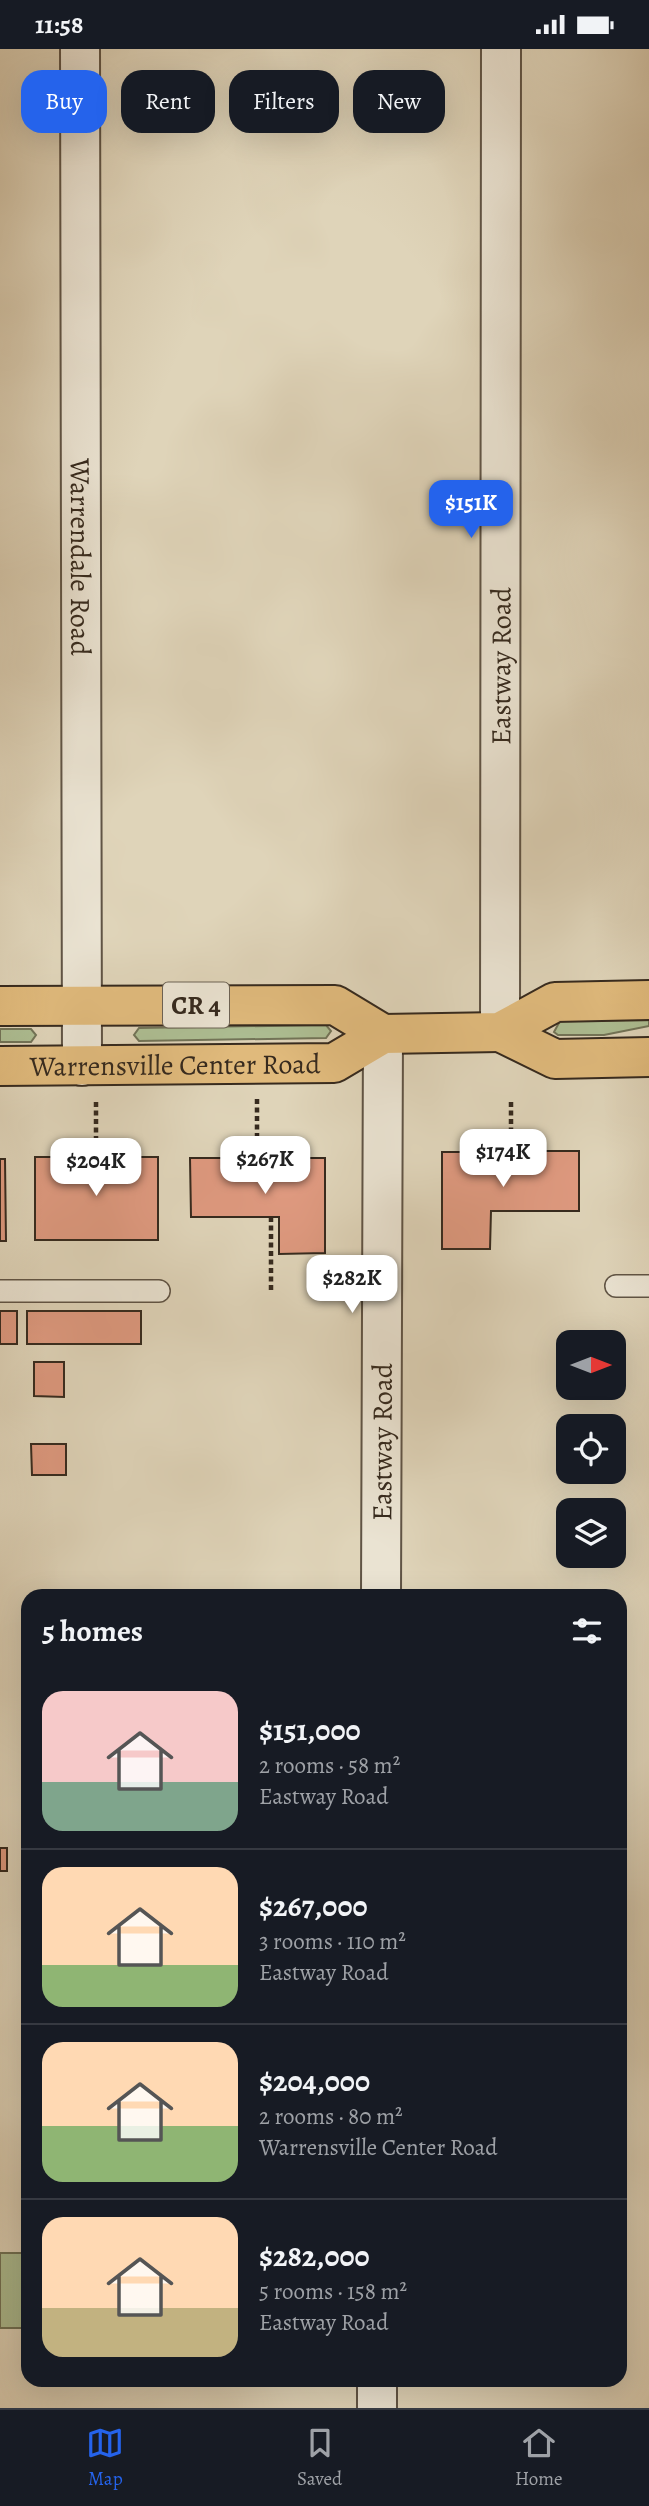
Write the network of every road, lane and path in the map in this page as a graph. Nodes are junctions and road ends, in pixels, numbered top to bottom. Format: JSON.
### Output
{"nodes":[{"id":1,"x":80,"y":49,"type":"edge"},
{"id":2,"x":501,"y":49,"type":"edge"},
{"id":3,"x":649,"y":1000,"type":"edge"},
{"id":4,"x":81,"y":1005,"type":"junction"},
{"id":5,"x":0,"y":1006,"type":"edge"},
{"id":6,"x":500,"y":1032,"type":"junction"},
{"id":7,"x":383,"y":1034,"type":"junction"},
{"id":8,"x":649,"y":1057,"type":"edge"},
{"id":9,"x":0,"y":1066,"type":"edge"},
{"id":10,"x":89,"y":1081,"type":"junction"},
{"id":11,"x":257,"y":1095,"type":"dead end"},
{"id":12,"x":511,"y":1102,"type":"dead end"},
{"id":13,"x":511,"y":1145,"type":"dead end"},
{"id":14,"x":96,"y":1157,"type":"dead end"},
{"id":15,"x":257,"y":1158,"type":"dead end"},
{"id":16,"x":271,"y":1217,"type":"dead end"},
{"id":17,"x":616,"y":1286,"type":"dead end"},
{"id":18,"x":649,"y":1286,"type":"edge"},
{"id":19,"x":271,"y":1290,"type":"dead end"},
{"id":20,"x":0,"y":1291,"type":"edge"},
{"id":21,"x":159,"y":1291,"type":"dead end"},
{"id":22,"x":381,"y":1589,"type":"edge"},
{"id":23,"x":377,"y":2387,"type":"edge"},
{"id":24,"x":377,"y":2408,"type":"edge"}],
"edges":[{"from":1,"to":4,"type":"street","name":"Warrendale Road"},
{"from":2,"to":6,"type":"street","name":"Eastway Road"},
{"from":3,"to":6,"type":"main road","name":"Warrensville Center Road","number":"CR 4"},
{"from":4,"to":5,"type":"main road","name":"Warrensville Center Road","number":"CR 4"},
{"from":4,"to":7,"type":"main road","name":"Warrensville Center Road","number":"CR 4"},
{"from":4,"to":10,"type":"street","name":"Warrendale Road"},
{"from":6,"to":7,"type":"main road","name":"Warrensville Center Road","number":"CR 4"},
{"from":6,"to":8,"type":"main road","name":"Warrensville Center Road","number":"CR 4"},
{"from":7,"to":10,"type":"main road","name":"Warrensville Center Road","number":"CR 4"},
{"from":7,"to":22,"type":"street","name":"Eastway Road"},
{"from":9,"to":10,"type":"main road","name":"Warrensville Center Road","number":"CR 4"},
{"from":10,"to":14,"type":"path"},
{"from":11,"to":15,"type":"path"},
{"from":12,"to":13,"type":"path"},
{"from":16,"to":19,"type":"path"},
{"from":17,"to":18,"type":"lane"},
{"from":20,"to":21,"type":"lane"},
{"from":23,"to":24,"type":"street"}]}
